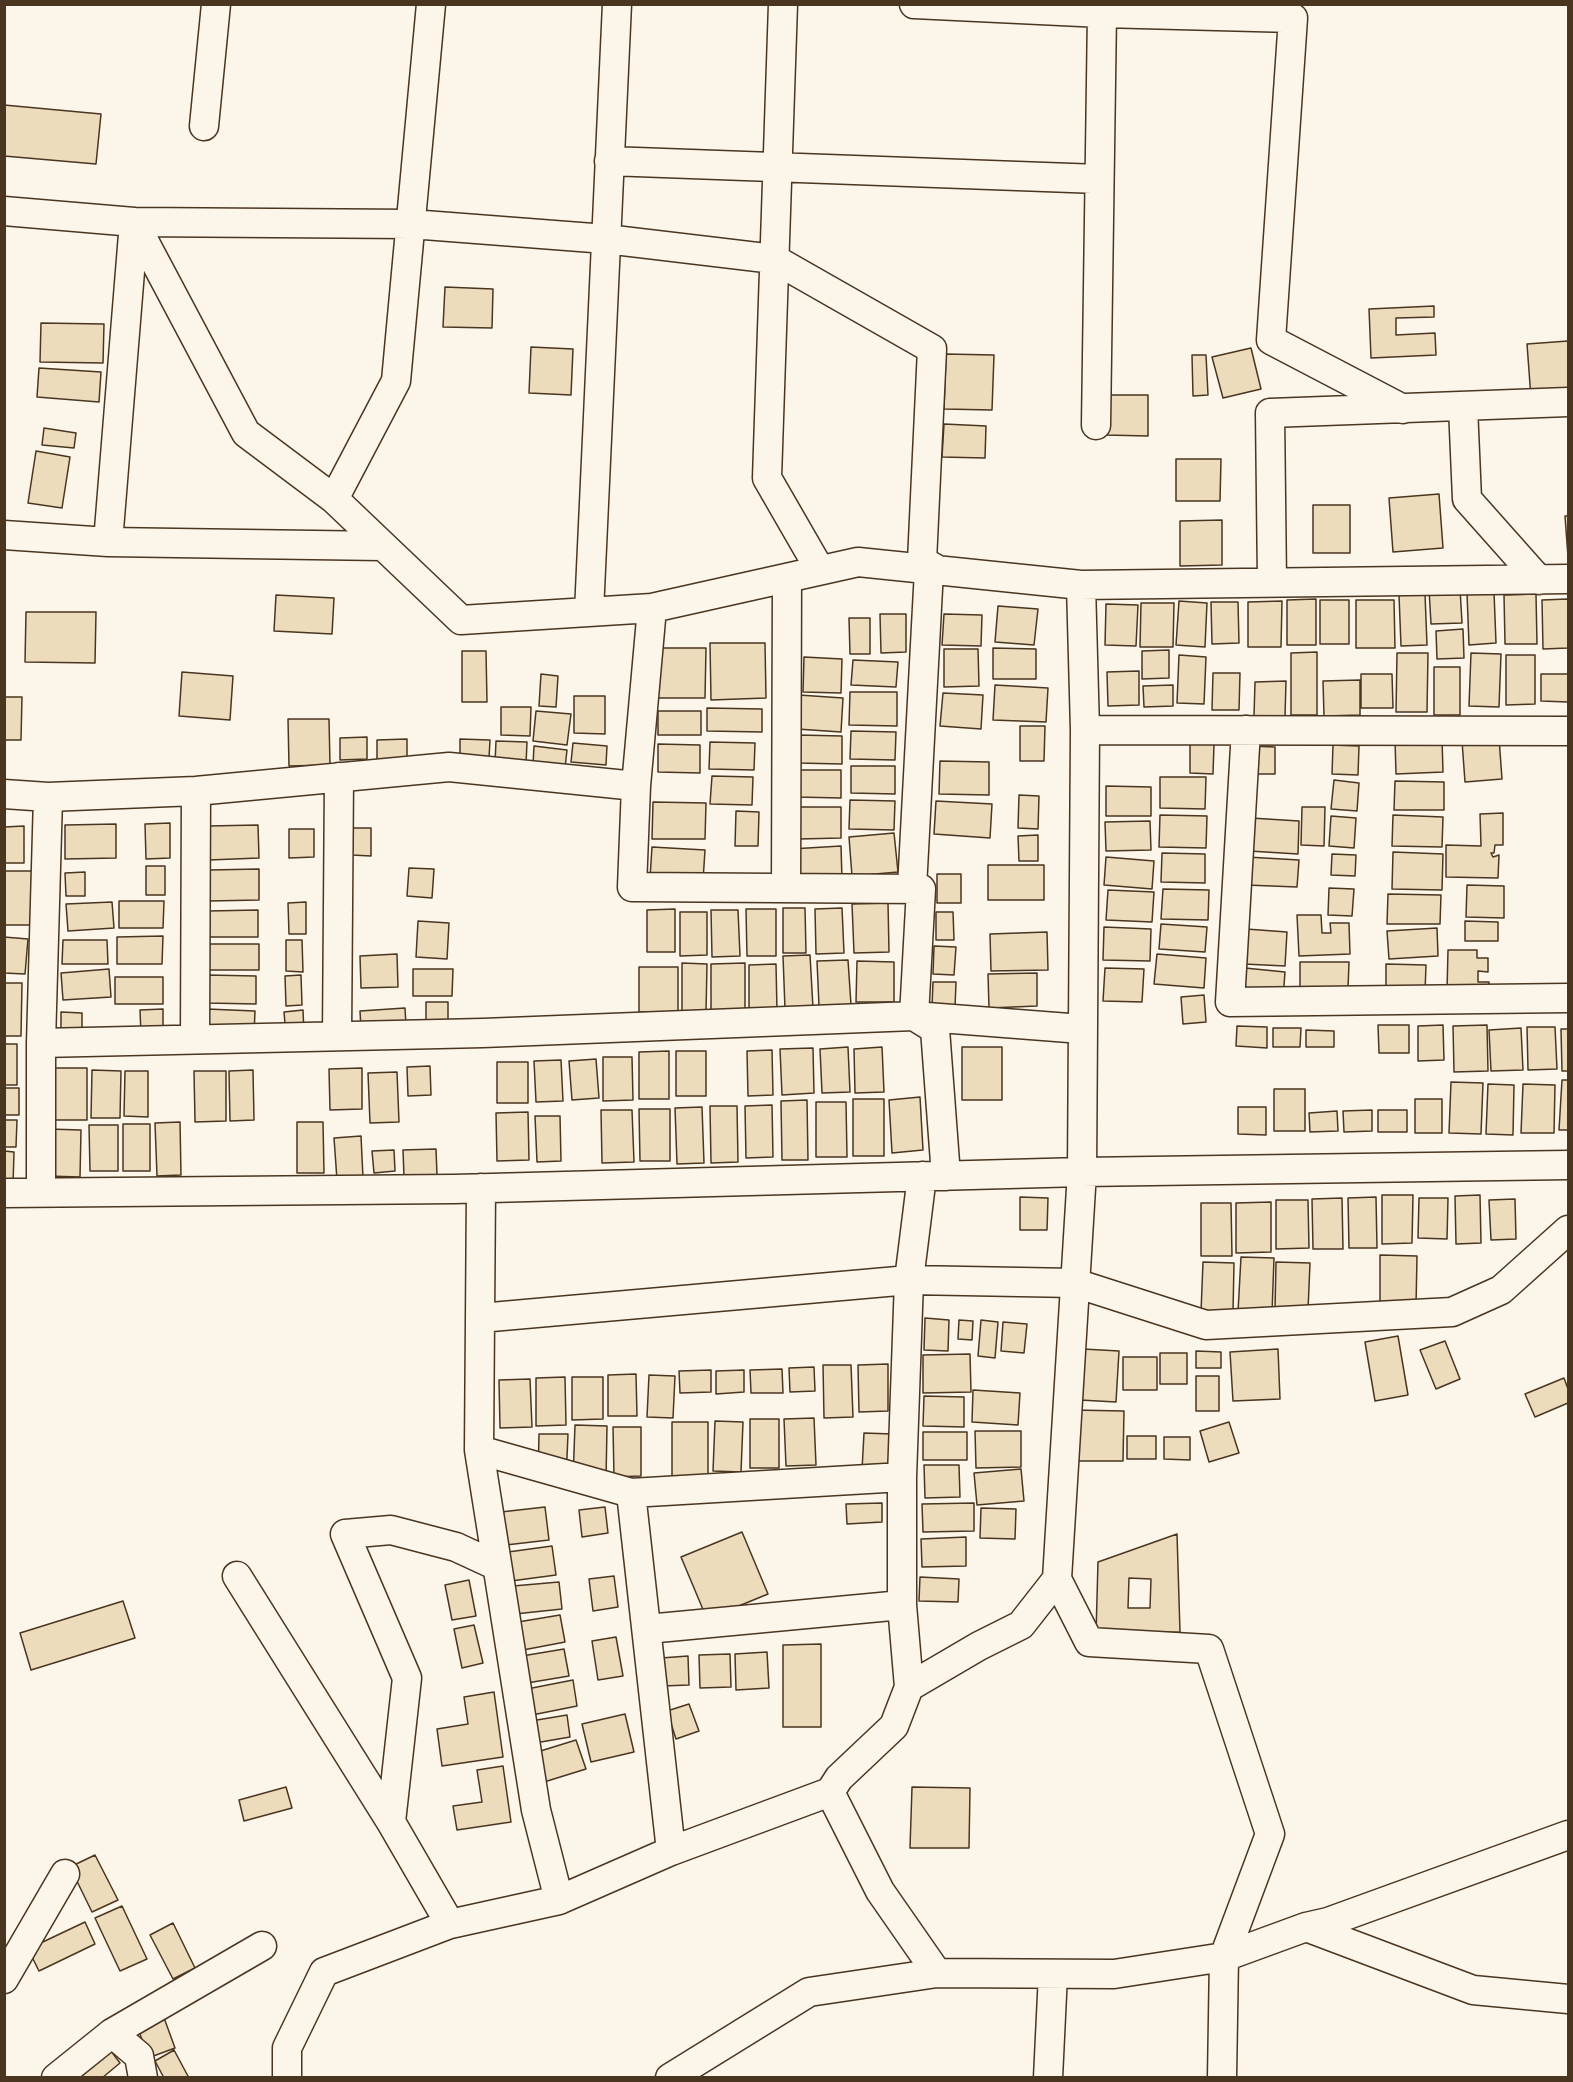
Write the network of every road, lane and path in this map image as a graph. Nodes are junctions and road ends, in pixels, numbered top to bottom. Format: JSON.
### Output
{"nodes":[{"id":1,"x":216,"y":4,"type":"edge"},
{"id":2,"x":431,"y":4,"type":"edge"},
{"id":3,"x":617,"y":4,"type":"edge"},
{"id":4,"x":783,"y":4,"type":"edge"},
{"id":5,"x":914,"y":4,"type":"edge"},
{"id":6,"x":1102,"y":13,"type":"junction"},
{"id":7,"x":204,"y":126,"type":"dead end"},
{"id":8,"x":609,"y":161,"type":"junction"},
{"id":9,"x":778,"y":167,"type":"junction"},
{"id":10,"x":1100,"y":179,"type":"junction"},
{"id":11,"x":4,"y":212,"type":"edge"},
{"id":12,"x":134,"y":222,"type":"junction"},
{"id":13,"x":411,"y":224,"type":"junction"},
{"id":14,"x":606,"y":239,"type":"junction"},
{"id":15,"x":774,"y":259,"type":"junction"},
{"id":16,"x":1569,"y":402,"type":"edge"},
{"id":17,"x":1463,"y":407,"type":"junction"},
{"id":18,"x":1403,"y":409,"type":"junction"},
{"id":19,"x":1096,"y":425,"type":"dead end"},
{"id":20,"x":334,"y":500,"type":"junction"},
{"id":21,"x":4,"y":535,"type":"edge"},
{"id":22,"x":108,"y":542,"type":"junction"},
{"id":23,"x":382,"y":546,"type":"junction"},
{"id":24,"x":820,"y":570,"type":"junction"},
{"id":25,"x":938,"y":570,"type":"junction"},
{"id":26,"x":787,"y":578,"type":"junction"},
{"id":27,"x":1569,"y":579,"type":"edge"},
{"id":28,"x":1539,"y":580,"type":"junction"},
{"id":29,"x":1272,"y":582,"type":"junction"},
{"id":30,"x":1082,"y":585,"type":"junction"},
{"id":31,"x":652,"y":608,"type":"junction"},
{"id":32,"x":589,"y":612,"type":"junction"},
{"id":33,"x":1085,"y":730,"type":"junction"},
{"id":34,"x":1246,"y":730,"type":"junction"},
{"id":35,"x":1569,"y":731,"type":"edge"},
{"id":36,"x":339,"y":777,"type":"junction"},
{"id":37,"x":636,"y":786,"type":"junction"},
{"id":38,"x":196,"y":791,"type":"junction"},
{"id":39,"x":4,"y":795,"type":"edge"},
{"id":40,"x":48,"y":797,"type":"junction"},
{"id":41,"x":786,"y":888,"type":"junction"},
{"id":42,"x":921,"y":888,"type":"junction"},
{"id":43,"x":1569,"y":998,"type":"edge"},
{"id":44,"x":914,"y":1016,"type":"junction"},
{"id":45,"x":1082,"y":1029,"type":"junction"},
{"id":46,"x":337,"y":1036,"type":"junction"},
{"id":47,"x":195,"y":1038,"type":"junction"},
{"id":48,"x":41,"y":1043,"type":"junction"},
{"id":49,"x":1569,"y":1165,"type":"edge"},
{"id":50,"x":1082,"y":1172,"type":"junction"},
{"id":51,"x":934,"y":1176,"type":"junction"},
{"id":52,"x":481,"y":1188,"type":"junction"},
{"id":53,"x":41,"y":1192,"type":"junction"},
{"id":54,"x":4,"y":1193,"type":"edge"},
{"id":55,"x":1569,"y":1230,"type":"edge"},
{"id":56,"x":909,"y":1280,"type":"junction"},
{"id":57,"x":1075,"y":1284,"type":"junction"},
{"id":58,"x":480,"y":1318,"type":"junction"},
{"id":59,"x":479,"y":1450,"type":"junction"},
{"id":60,"x":902,"y":1477,"type":"junction"},
{"id":61,"x":631,"y":1493,"type":"junction"},
{"id":62,"x":497,"y":1566,"type":"junction"},
{"id":63,"x":237,"y":1576,"type":"dead end"},
{"id":64,"x":1057,"y":1579,"type":"junction"},
{"id":65,"x":902,"y":1605,"type":"junction"},
{"id":66,"x":646,"y":1629,"type":"junction"},
{"id":67,"x":909,"y":1687,"type":"junction"},
{"id":68,"x":830,"y":1792,"type":"junction"},
{"id":69,"x":391,"y":1822,"type":"junction"},
{"id":70,"x":1569,"y":1835,"type":"edge"},
{"id":71,"x":671,"y":1851,"type":"junction"},
{"id":72,"x":65,"y":1874,"type":"dead end"},
{"id":73,"x":559,"y":1900,"type":"junction"},
{"id":74,"x":450,"y":1924,"type":"junction"},
{"id":75,"x":1306,"y":1927,"type":"junction"},
{"id":76,"x":262,"y":1946,"type":"dead end"},
{"id":77,"x":1224,"y":1957,"type":"junction"},
{"id":78,"x":937,"y":1973,"type":"junction"},
{"id":79,"x":1053,"y":1974,"type":"junction"},
{"id":80,"x":4,"y":1979,"type":"edge"},
{"id":81,"x":1569,"y":1999,"type":"edge"},
{"id":82,"x":112,"y":2033,"type":"junction"},
{"id":83,"x":56,"y":2078,"type":"edge"},
{"id":84,"x":143,"y":2078,"type":"edge"},
{"id":85,"x":287,"y":2078,"type":"edge"},
{"id":86,"x":670,"y":2078,"type":"edge"},
{"id":87,"x":1048,"y":2078,"type":"edge"},
{"id":88,"x":1222,"y":2078,"type":"edge"}],
"edges":[{"from":1,"to":7,"type":"street"},
{"from":2,"to":13,"type":"street"},
{"from":3,"to":8,"type":"street"},
{"from":4,"to":9,"type":"street"},
{"from":5,"to":6,"type":"street"},
{"from":6,"to":10,"type":"street"},
{"from":6,"to":18,"type":"street"},
{"from":8,"to":9,"type":"street"},
{"from":8,"to":14,"type":"street"},
{"from":9,"to":10,"type":"street"},
{"from":9,"to":15,"type":"street"},
{"from":10,"to":19,"type":"street"},
{"from":11,"to":12,"type":"street"},
{"from":12,"to":13,"type":"street"},
{"from":12,"to":20,"type":"street"},
{"from":12,"to":22,"type":"street"},
{"from":13,"to":14,"type":"street"},
{"from":13,"to":20,"type":"street"},
{"from":14,"to":15,"type":"street"},
{"from":14,"to":32,"type":"street"},
{"from":15,"to":24,"type":"street"},
{"from":15,"to":25,"type":"street"},
{"from":16,"to":17,"type":"street"},
{"from":17,"to":18,"type":"street"},
{"from":17,"to":28,"type":"street"},
{"from":18,"to":29,"type":"street"},
{"from":20,"to":23,"type":"street"},
{"from":21,"to":22,"type":"street"},
{"from":22,"to":23,"type":"street"},
{"from":23,"to":32,"type":"street"},
{"from":24,"to":25,"type":"street"},
{"from":24,"to":26,"type":"street"},
{"from":25,"to":30,"type":"street"},
{"from":25,"to":42,"type":"street"},
{"from":26,"to":31,"type":"street"},
{"from":26,"to":41,"type":"street"},
{"from":27,"to":28,"type":"street"},
{"from":28,"to":29,"type":"street"},
{"from":29,"to":30,"type":"street"},
{"from":30,"to":33,"type":"street"},
{"from":31,"to":32,"type":"street"},
{"from":31,"to":37,"type":"street"},
{"from":33,"to":34,"type":"street"},
{"from":33,"to":45,"type":"street"},
{"from":34,"to":35,"type":"street"},
{"from":34,"to":43,"type":"street"},
{"from":36,"to":37,"type":"street"},
{"from":36,"to":38,"type":"street"},
{"from":36,"to":46,"type":"street"},
{"from":37,"to":41,"type":"street"},
{"from":38,"to":40,"type":"street"},
{"from":38,"to":47,"type":"street"},
{"from":39,"to":40,"type":"street"},
{"from":40,"to":48,"type":"street"},
{"from":41,"to":42,"type":"street"},
{"from":42,"to":44,"type":"street"},
{"from":44,"to":45,"type":"street"},
{"from":44,"to":46,"type":"street"},
{"from":44,"to":51,"type":"street"},
{"from":45,"to":50,"type":"street"},
{"from":46,"to":47,"type":"street"},
{"from":47,"to":48,"type":"street"},
{"from":48,"to":53,"type":"street"},
{"from":49,"to":50,"type":"street"},
{"from":50,"to":51,"type":"street"},
{"from":50,"to":57,"type":"street"},
{"from":51,"to":52,"type":"street"},
{"from":51,"to":56,"type":"street"},
{"from":52,"to":53,"type":"street"},
{"from":52,"to":58,"type":"street"},
{"from":53,"to":54,"type":"street"},
{"from":55,"to":57,"type":"street"},
{"from":56,"to":57,"type":"street"},
{"from":56,"to":58,"type":"street"},
{"from":56,"to":60,"type":"street"},
{"from":57,"to":64,"type":"street"},
{"from":58,"to":59,"type":"street"},
{"from":59,"to":61,"type":"street"},
{"from":59,"to":62,"type":"street"},
{"from":60,"to":61,"type":"street"},
{"from":60,"to":65,"type":"street"},
{"from":61,"to":66,"type":"street"},
{"from":62,"to":69,"type":"street"},
{"from":62,"to":73,"type":"street"},
{"from":63,"to":69,"type":"street"},
{"from":64,"to":67,"type":"street"},
{"from":64,"to":77,"type":"street"},
{"from":65,"to":66,"type":"street"},
{"from":65,"to":67,"type":"street"},
{"from":66,"to":71,"type":"street"},
{"from":67,"to":68,"type":"street"},
{"from":68,"to":71,"type":"street"},
{"from":68,"to":78,"type":"street"},
{"from":69,"to":74,"type":"street"},
{"from":70,"to":75,"type":"street"},
{"from":71,"to":73,"type":"street"},
{"from":72,"to":80,"type":"street"},
{"from":73,"to":74,"type":"street"},
{"from":74,"to":85,"type":"street"},
{"from":75,"to":77,"type":"street"},
{"from":75,"to":81,"type":"street"},
{"from":76,"to":82,"type":"street"},
{"from":77,"to":79,"type":"street"},
{"from":77,"to":88,"type":"street"},
{"from":78,"to":79,"type":"street"},
{"from":78,"to":86,"type":"street"},
{"from":79,"to":87,"type":"street"},
{"from":82,"to":83,"type":"street"},
{"from":82,"to":84,"type":"street"}]}
